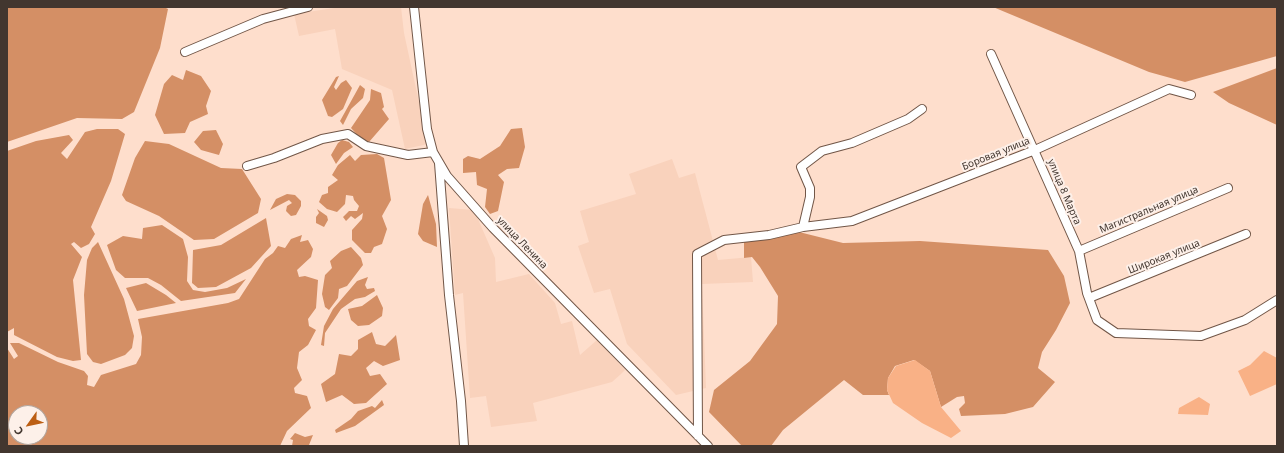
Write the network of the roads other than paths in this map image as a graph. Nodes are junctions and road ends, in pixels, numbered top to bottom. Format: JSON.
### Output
{"nodes":[{"id":1,"x":308,"y":7,"type":"edge"},
{"id":2,"x":414,"y":7,"type":"edge"},
{"id":3,"x":185,"y":52,"type":"dead end"},
{"id":4,"x":991,"y":54,"type":"dead end"},
{"id":5,"x":1190,"y":95,"type":"dead end"},
{"id":6,"x":922,"y":110,"type":"dead end"},
{"id":7,"x":1035,"y":150,"type":"junction"},
{"id":8,"x":434,"y":152,"type":"junction"},
{"id":9,"x":438,"y":160,"type":"junction"},
{"id":10,"x":247,"y":166,"type":"dead end"},
{"id":11,"x":1228,"y":188,"type":"dead end"},
{"id":12,"x":803,"y":227,"type":"junction"},
{"id":13,"x":1246,"y":234,"type":"dead end"},
{"id":14,"x":1079,"y":251,"type":"junction"},
{"id":15,"x":1089,"y":298,"type":"junction"},
{"id":16,"x":1277,"y":300,"type":"edge"},
{"id":17,"x":698,"y":436,"type":"junction"},
{"id":18,"x":464,"y":446,"type":"edge"},
{"id":19,"x":708,"y":446,"type":"edge"}],
"edges":[{"from":1,"to":3,"type":"street"},
{"from":2,"to":8,"type":"street","name":"улица Ленина"},
{"from":4,"to":7,"type":"street","name":"улица 8 Марта"},
{"from":5,"to":7,"type":"street","name":"Боровая улица"},
{"from":6,"to":12,"type":"street"},
{"from":7,"to":12,"type":"street","name":"Боровая улица"},
{"from":7,"to":14,"type":"street","name":"улица 8 Марта"},
{"from":8,"to":9,"type":"street","name":"улица Ленина"},
{"from":8,"to":10,"type":"street"},
{"from":9,"to":17,"type":"street","name":"улица Ленина"},
{"from":9,"to":18,"type":"street"},
{"from":11,"to":14,"type":"street","name":"Магистральная улица"},
{"from":12,"to":17,"type":"street","name":"Боровая улица"},
{"from":13,"to":15,"type":"street","name":"Широкая улица"},
{"from":14,"to":15,"type":"street","name":"улица 8 Марта"},
{"from":15,"to":16,"type":"street","name":"улица 8 Марта"},
{"from":17,"to":19,"type":"street","name":"улица Ленина"}]}
